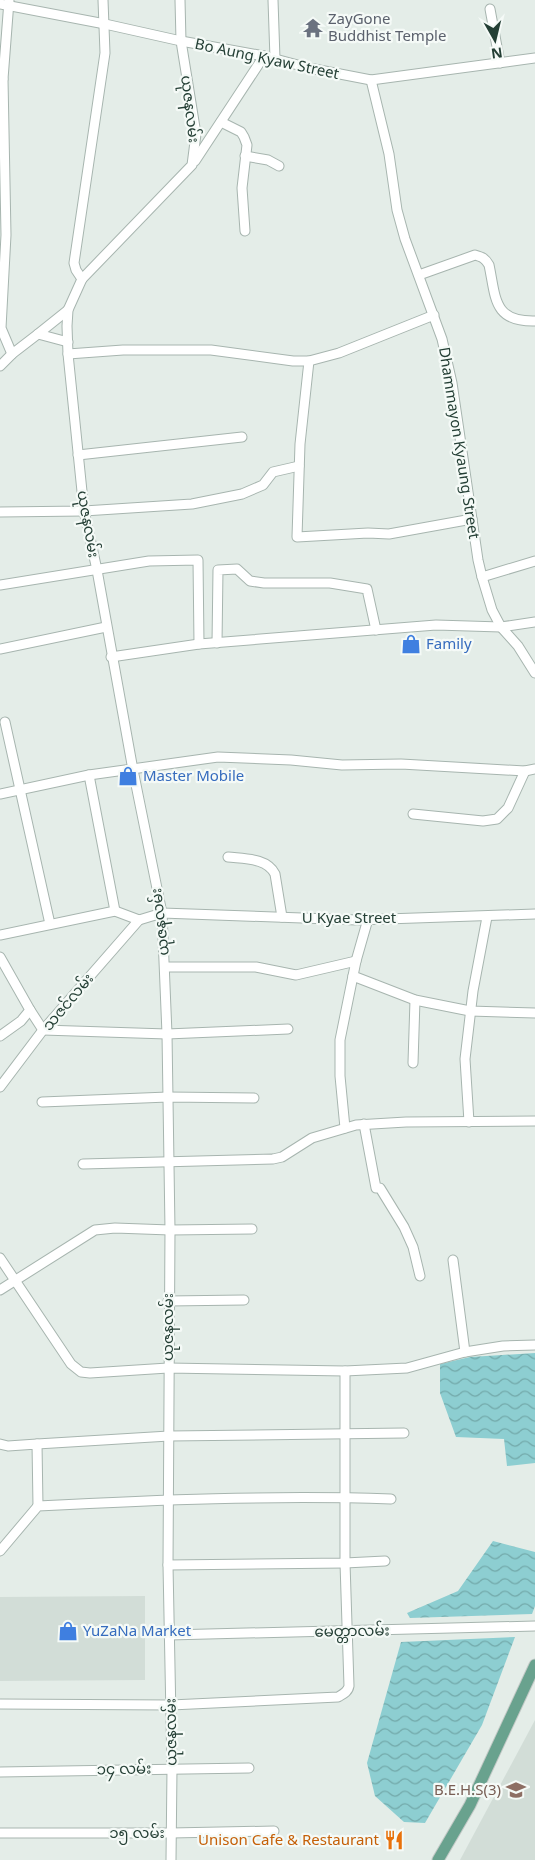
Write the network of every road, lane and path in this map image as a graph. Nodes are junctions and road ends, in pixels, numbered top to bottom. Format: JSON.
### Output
{"nodes":[{"id":1,"x":103,"y":0,"type":"edge"},
{"id":2,"x":180,"y":0,"type":"edge"},
{"id":3,"x":274,"y":0,"type":"edge"},
{"id":4,"x":6,"y":3,"type":"edge"},
{"id":5,"x":490,"y":9,"type":"dead end"},
{"id":6,"x":105,"y":24,"type":"junction"},
{"id":7,"x":181,"y":42,"type":"junction"},
{"id":8,"x":264,"y":56,"type":"junction"},
{"id":9,"x":535,"y":58,"type":"edge"},
{"id":10,"x":275,"y":59,"type":"junction"},
{"id":11,"x":2,"y":63,"type":"edge"},
{"id":12,"x":500,"y":63,"type":"junction"},
{"id":13,"x":371,"y":80,"type":"junction"},
{"id":14,"x":2,"y":82,"type":"edge"},
{"id":15,"x":221,"y":122,"type":"junction"},
{"id":16,"x":245,"y":156,"type":"junction"},
{"id":17,"x":192,"y":165,"type":"junction"},
{"id":18,"x":279,"y":166,"type":"dead end"},
{"id":19,"x":245,"y":231,"type":"dead end"},
{"id":20,"x":419,"y":275,"type":"junction"},
{"id":21,"x":82,"y":279,"type":"junction"},
{"id":22,"x":68,"y":310,"type":"junction"},
{"id":23,"x":434,"y":315,"type":"junction"},
{"id":24,"x":535,"y":321,"type":"edge"},
{"id":25,"x":1,"y":328,"type":"edge"},
{"id":26,"x":38,"y":334,"type":"junction"},
{"id":27,"x":68,"y":342,"type":"junction"},
{"id":28,"x":12,"y":354,"type":"junction"},
{"id":29,"x":68,"y":354,"type":"junction"},
{"id":30,"x":309,"y":361,"type":"junction"},
{"id":31,"x":0,"y":366,"type":"edge"},
{"id":32,"x":242,"y":437,"type":"dead end"},
{"id":33,"x":78,"y":455,"type":"junction"},
{"id":34,"x":299,"y":466,"type":"junction"},
{"id":35,"x":84,"y":511,"type":"junction"},
{"id":36,"x":0,"y":512,"type":"edge"},
{"id":37,"x":472,"y":519,"type":"junction"},
{"id":38,"x":535,"y":561,"type":"edge"},
{"id":39,"x":97,"y":570,"type":"junction"},
{"id":40,"x":482,"y":577,"type":"junction"},
{"id":41,"x":0,"y":585,"type":"edge"},
{"id":42,"x":535,"y":622,"type":"edge"},
{"id":43,"x":501,"y":626,"type":"junction"},
{"id":44,"x":106,"y":627,"type":"junction"},
{"id":45,"x":376,"y":630,"type":"junction"},
{"id":46,"x":217,"y":643,"type":"junction"},
{"id":47,"x":199,"y":644,"type":"junction"},
{"id":48,"x":0,"y":649,"type":"edge"},
{"id":49,"x":112,"y":657,"type":"junction"},
{"id":50,"x":535,"y":673,"type":"edge"},
{"id":51,"x":5,"y":722,"type":"dead end"},
{"id":52,"x":535,"y":769,"type":"edge"},
{"id":53,"x":133,"y":770,"type":"junction"},
{"id":54,"x":525,"y":772,"type":"junction"},
{"id":55,"x":89,"y":775,"type":"junction"},
{"id":56,"x":20,"y":790,"type":"junction"},
{"id":57,"x":0,"y":794,"type":"edge"},
{"id":58,"x":413,"y":814,"type":"dead end"},
{"id":59,"x":228,"y":857,"type":"dead end"},
{"id":60,"x":115,"y":911,"type":"junction"},
{"id":61,"x":162,"y":913,"type":"junction"},
{"id":62,"x":535,"y":914,"type":"edge"},
{"id":63,"x":282,"y":917,"type":"junction"},
{"id":64,"x":487,"y":917,"type":"junction"},
{"id":65,"x":368,"y":919,"type":"junction"},
{"id":66,"x":139,"y":920,"type":"junction"},
{"id":67,"x":50,"y":924,"type":"junction"},
{"id":68,"x":0,"y":935,"type":"edge"},
{"id":69,"x":0,"y":957,"type":"edge"},
{"id":70,"x":356,"y":961,"type":"junction"},
{"id":71,"x":165,"y":967,"type":"junction"},
{"id":72,"x":353,"y":976,"type":"junction"},
{"id":73,"x":415,"y":1000,"type":"junction"},
{"id":74,"x":30,"y":1010,"type":"junction"},
{"id":75,"x":470,"y":1011,"type":"junction"},
{"id":76,"x":535,"y":1013,"type":"edge"},
{"id":77,"x":288,"y":1029,"type":"dead end"},
{"id":78,"x":43,"y":1030,"type":"junction"},
{"id":79,"x":167,"y":1034,"type":"junction"},
{"id":80,"x":0,"y":1036,"type":"edge"},
{"id":81,"x":413,"y":1063,"type":"dead end"},
{"id":82,"x":0,"y":1087,"type":"edge"},
{"id":83,"x":168,"y":1097,"type":"junction"},
{"id":84,"x":254,"y":1098,"type":"dead end"},
{"id":85,"x":42,"y":1102,"type":"dead end"},
{"id":86,"x":535,"y":1121,"type":"edge"},
{"id":87,"x":469,"y":1122,"type":"junction"},
{"id":88,"x":364,"y":1124,"type":"junction"},
{"id":89,"x":345,"y":1128,"type":"junction"},
{"id":90,"x":168,"y":1162,"type":"junction"},
{"id":91,"x":83,"y":1164,"type":"dead end"},
{"id":92,"x":252,"y":1229,"type":"dead end"},
{"id":93,"x":170,"y":1230,"type":"junction"},
{"id":94,"x":0,"y":1258,"type":"edge"},
{"id":95,"x":453,"y":1260,"type":"dead end"},
{"id":96,"x":420,"y":1276,"type":"dead end"},
{"id":97,"x":16,"y":1279,"type":"junction"},
{"id":98,"x":0,"y":1290,"type":"edge"},
{"id":99,"x":244,"y":1300,"type":"dead end"},
{"id":100,"x":168,"y":1301,"type":"junction"},
{"id":101,"x":535,"y":1345,"type":"edge"},
{"id":102,"x":465,"y":1352,"type":"junction"},
{"id":103,"x":168,"y":1368,"type":"junction"},
{"id":104,"x":345,"y":1370,"type":"junction"},
{"id":105,"x":404,"y":1433,"type":"dead end"},
{"id":106,"x":345,"y":1434,"type":"junction"},
{"id":107,"x":169,"y":1436,"type":"junction"},
{"id":108,"x":0,"y":1444,"type":"edge"},
{"id":109,"x":37,"y":1444,"type":"junction"},
{"id":110,"x":345,"y":1497,"type":"junction"},
{"id":111,"x":169,"y":1499,"type":"junction"},
{"id":112,"x":391,"y":1499,"type":"dead end"},
{"id":113,"x":38,"y":1506,"type":"junction"},
{"id":114,"x":0,"y":1551,"type":"edge"},
{"id":115,"x":386,"y":1561,"type":"dead end"},
{"id":116,"x":345,"y":1563,"type":"junction"},
{"id":117,"x":168,"y":1564,"type":"junction"},
{"id":118,"x":535,"y":1626,"type":"edge"},
{"id":119,"x":347,"y":1632,"type":"junction"},
{"id":120,"x":169,"y":1635,"type":"junction"},
{"id":121,"x":535,"y":1666,"type":"edge"},
{"id":122,"x":0,"y":1704,"type":"edge"},
{"id":123,"x":171,"y":1705,"type":"junction"},
{"id":124,"x":249,"y":1768,"type":"dead end"},
{"id":125,"x":172,"y":1769,"type":"junction"},
{"id":126,"x":0,"y":1772,"type":"edge"},
{"id":127,"x":274,"y":1831,"type":"dead end"},
{"id":128,"x":0,"y":1833,"type":"edge"},
{"id":129,"x":171,"y":1833,"type":"junction"},
{"id":130,"x":171,"y":1860,"type":"edge"},
{"id":131,"x":438,"y":1860,"type":"edge"}],
"edges":[{"from":1,"to":6,"type":"street"},
{"from":2,"to":7,"type":"street","name":"ယုဇနလမ်း"},
{"from":3,"to":10,"type":"street"},
{"from":4,"to":6,"type":"street","name":"Bo Aung Kyaw Street"},
{"from":4,"to":11,"type":"street"},
{"from":5,"to":12,"type":"street"},
{"from":6,"to":7,"type":"street","name":"Bo Aung Kyaw Street"},
{"from":6,"to":21,"type":"street"},
{"from":7,"to":8,"type":"street","name":"Bo Aung Kyaw Street"},
{"from":7,"to":17,"type":"street","name":"ယုဇနလမ်း"},
{"from":8,"to":10,"type":"street","name":"Bo Aung Kyaw Street"},
{"from":8,"to":15,"type":"street"},
{"from":9,"to":12,"type":"street","name":"Bo Aung Kyaw Street"},
{"from":10,"to":13,"type":"street","name":"Bo Aung Kyaw Street"},
{"from":11,"to":14,"type":"street"},
{"from":12,"to":13,"type":"street","name":"Bo Aung Kyaw Street"},
{"from":13,"to":20,"type":"street","name":"Dhammayon Kyaung Street"},
{"from":14,"to":25,"type":"street"},
{"from":15,"to":16,"type":"street"},
{"from":15,"to":17,"type":"street"},
{"from":16,"to":18,"type":"street"},
{"from":16,"to":19,"type":"street"},
{"from":17,"to":21,"type":"street","name":"ယုဇနလမ်း"},
{"from":20,"to":23,"type":"street","name":"Dhammayon Kyaung Street"},
{"from":20,"to":24,"type":"street"},
{"from":21,"to":22,"type":"street","name":"ယုဇနလမ်း"},
{"from":22,"to":26,"type":"street"},
{"from":22,"to":27,"type":"street","name":"ယုဇနလမ်း"},
{"from":23,"to":30,"type":"street"},
{"from":23,"to":37,"type":"street","name":"Dhammayon Kyaung Street"},
{"from":25,"to":28,"type":"street"},
{"from":26,"to":27,"type":"street"},
{"from":26,"to":28,"type":"street"},
{"from":27,"to":29,"type":"street","name":"ယုဇနလမ်း"},
{"from":28,"to":31,"type":"street"},
{"from":29,"to":30,"type":"street"},
{"from":29,"to":33,"type":"street","name":"ယုဇနလမ်း"},
{"from":30,"to":34,"type":"street"},
{"from":32,"to":33,"type":"street"},
{"from":33,"to":35,"type":"street","name":"ယုဇနလမ်း"},
{"from":34,"to":35,"type":"street"},
{"from":34,"to":37,"type":"street"},
{"from":35,"to":36,"type":"street"},
{"from":35,"to":39,"type":"street","name":"ယုဇနလမ်း"},
{"from":37,"to":40,"type":"street","name":"Dhammayon Kyaung Street"},
{"from":38,"to":40,"type":"street"},
{"from":39,"to":41,"type":"street"},
{"from":39,"to":44,"type":"street","name":"ယုဇနလမ်း"},
{"from":39,"to":47,"type":"street"},
{"from":40,"to":43,"type":"street","name":"Dhammayon Kyaung Street"},
{"from":42,"to":43,"type":"street"},
{"from":43,"to":45,"type":"street"},
{"from":43,"to":50,"type":"street","name":"Dhammayon Kyaung Street"},
{"from":44,"to":48,"type":"street"},
{"from":44,"to":49,"type":"street","name":"ယုဇနလမ်း"},
{"from":45,"to":46,"type":"street"},
{"from":45,"to":46,"type":"street"},
{"from":46,"to":47,"type":"street"},
{"from":47,"to":49,"type":"street"},
{"from":49,"to":53,"type":"street","name":"ယုဇနလမ်း"},
{"from":51,"to":56,"type":"street"},
{"from":52,"to":54,"type":"street"},
{"from":53,"to":54,"type":"street"},
{"from":53,"to":55,"type":"street"},
{"from":53,"to":61,"type":"street","name":"ယုဇနလမ်း"},
{"from":54,"to":58,"type":"street"},
{"from":55,"to":56,"type":"street"},
{"from":55,"to":60,"type":"street"},
{"from":56,"to":57,"type":"street"},
{"from":56,"to":67,"type":"street"},
{"from":59,"to":63,"type":"street"},
{"from":60,"to":66,"type":"street"},
{"from":60,"to":67,"type":"street"},
{"from":61,"to":63,"type":"street","name":"U Kyae Street"},
{"from":61,"to":66,"type":"street","name":"U Kyae Street"},
{"from":61,"to":71,"type":"street","name":"ယုဇနလမ်း"},
{"from":62,"to":64,"type":"street","name":"U Kyae Street"},
{"from":63,"to":65,"type":"street","name":"U Kyae Street"},
{"from":64,"to":65,"type":"street","name":"U Kyae Street"},
{"from":64,"to":75,"type":"street"},
{"from":65,"to":70,"type":"street"},
{"from":66,"to":78,"type":"street","name":"သဇင်လမ်း"},
{"from":67,"to":68,"type":"street"},
{"from":69,"to":74,"type":"street"},
{"from":70,"to":71,"type":"street"},
{"from":70,"to":72,"type":"street"},
{"from":71,"to":79,"type":"street","name":"ယုဇနလမ်း"},
{"from":72,"to":73,"type":"street"},
{"from":72,"to":89,"type":"street"},
{"from":73,"to":75,"type":"street"},
{"from":73,"to":81,"type":"street"},
{"from":74,"to":78,"type":"street"},
{"from":74,"to":80,"type":"street"},
{"from":75,"to":76,"type":"street"},
{"from":75,"to":87,"type":"street"},
{"from":77,"to":79,"type":"street"},
{"from":78,"to":79,"type":"street"},
{"from":78,"to":82,"type":"street","name":"သဇင်လမ်း"},
{"from":79,"to":83,"type":"street","name":"ယုဇနလမ်း"},
{"from":83,"to":84,"type":"street"},
{"from":83,"to":85,"type":"street"},
{"from":83,"to":90,"type":"street","name":"ယုဇနလမ်း"},
{"from":86,"to":87,"type":"street"},
{"from":87,"to":88,"type":"street"},
{"from":88,"to":89,"type":"street"},
{"from":88,"to":96,"type":"street"},
{"from":89,"to":90,"type":"street"},
{"from":90,"to":91,"type":"street"},
{"from":90,"to":93,"type":"street","name":"ယုဇနလမ်း"},
{"from":92,"to":93,"type":"street"},
{"from":93,"to":97,"type":"street"},
{"from":93,"to":100,"type":"street","name":"ယုဇနလမ်း"},
{"from":94,"to":97,"type":"street"},
{"from":95,"to":102,"type":"street"},
{"from":97,"to":98,"type":"street"},
{"from":97,"to":103,"type":"street"},
{"from":99,"to":100,"type":"street"},
{"from":100,"to":103,"type":"street","name":"ယုဇနလမ်း"},
{"from":101,"to":102,"type":"street"},
{"from":102,"to":104,"type":"street"},
{"from":103,"to":104,"type":"street"},
{"from":103,"to":107,"type":"street","name":"ယုဇနလမ်း"},
{"from":104,"to":106,"type":"street"},
{"from":105,"to":106,"type":"street"},
{"from":106,"to":107,"type":"street"},
{"from":106,"to":110,"type":"street"},
{"from":107,"to":109,"type":"street"},
{"from":107,"to":111,"type":"street","name":"ယုဇနလမ်း"},
{"from":108,"to":109,"type":"street"},
{"from":109,"to":113,"type":"street"},
{"from":110,"to":111,"type":"street"},
{"from":110,"to":112,"type":"street"},
{"from":110,"to":116,"type":"street"},
{"from":111,"to":113,"type":"street"},
{"from":111,"to":117,"type":"street","name":"ယုဇနလမ်း"},
{"from":113,"to":114,"type":"street"},
{"from":115,"to":116,"type":"street"},
{"from":116,"to":117,"type":"street"},
{"from":116,"to":119,"type":"street"},
{"from":117,"to":120,"type":"street","name":"ယုဇနလမ်း"},
{"from":118,"to":119,"type":"street","name":"မေတ္တာလမ်း"},
{"from":119,"to":120,"type":"street","name":"မေတ္တာလမ်း"},
{"from":119,"to":123,"type":"street"},
{"from":120,"to":123,"type":"street","name":"ယုဇနလမ်း"},
{"from":121,"to":131,"type":"main road"},
{"from":122,"to":123,"type":"street"},
{"from":123,"to":125,"type":"street","name":"ယုဇနလမ်း"},
{"from":124,"to":125,"type":"street","name":"၁၄ လမ်း"},
{"from":125,"to":126,"type":"street","name":"၁၄ လမ်း"},
{"from":125,"to":129,"type":"street","name":"ယုဇနလမ်း"},
{"from":127,"to":129,"type":"street","name":"၁၅ လမ်း"},
{"from":128,"to":129,"type":"street","name":"၁၅ လမ်း"},
{"from":129,"to":130,"type":"street","name":"ယုဇနလမ်း"}]}
